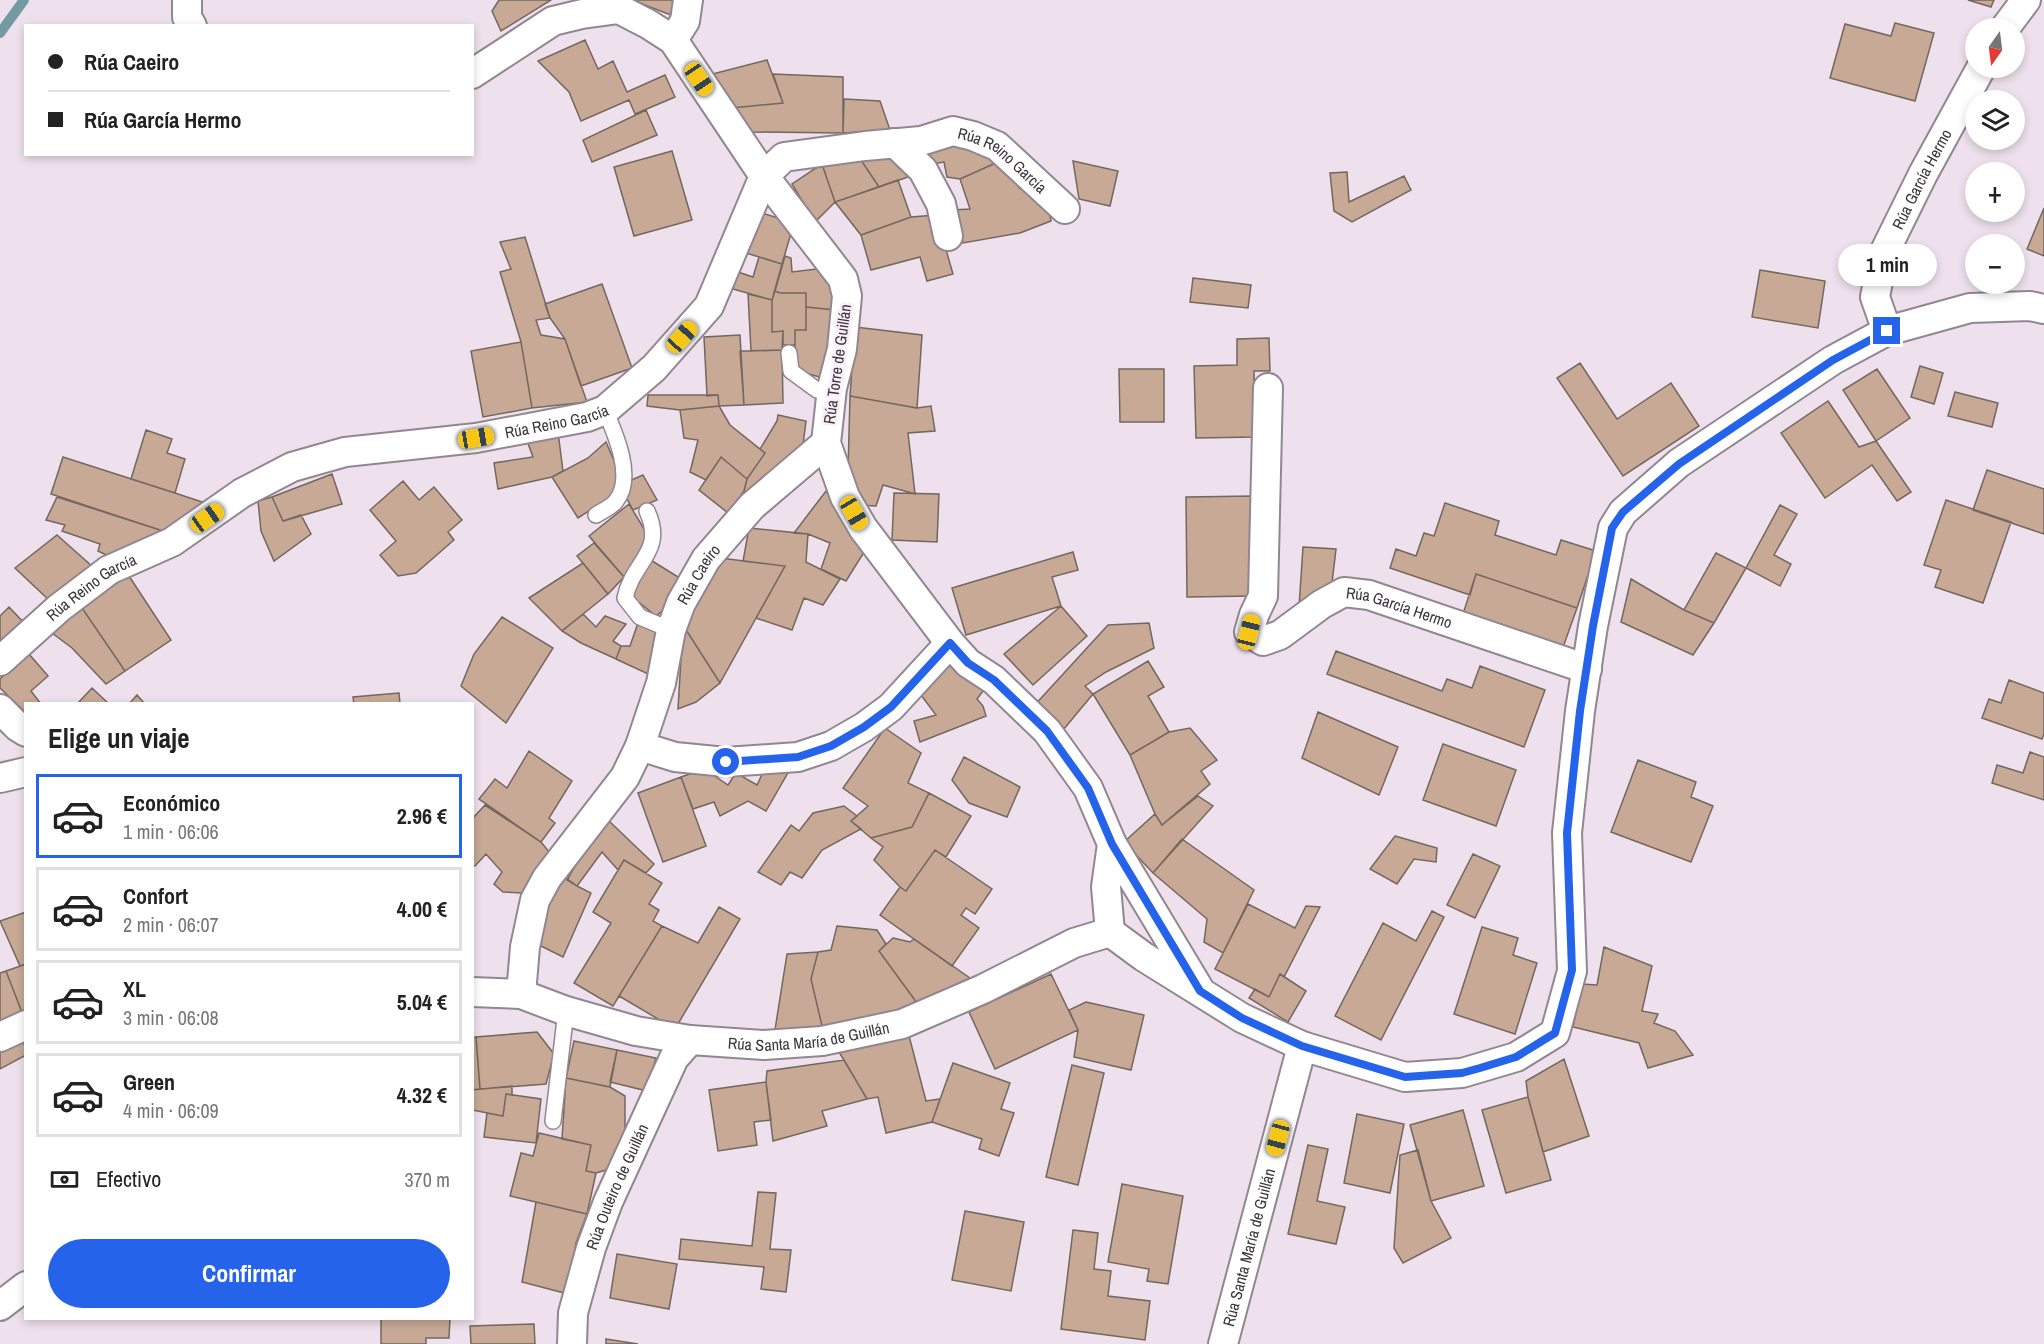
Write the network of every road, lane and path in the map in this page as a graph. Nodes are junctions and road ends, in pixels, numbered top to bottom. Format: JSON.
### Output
{"nodes":[{"id":1,"x":187,"y":0,"type":"edge"},
{"id":2,"x":688,"y":0,"type":"edge"},
{"id":3,"x":2026,"y":0,"type":"edge"},
{"id":4,"x":611,"y":4,"type":"edge"},
{"id":5,"x":2012,"y":18,"type":"edge"},
{"id":6,"x":191,"y":24,"type":"edge"},
{"id":7,"x":673,"y":40,"type":"junction"},
{"id":8,"x":474,"y":73,"type":"edge"},
{"id":9,"x":1976,"y":78,"type":"edge"},
{"id":10,"x":895,"y":143,"type":"junction"},
{"id":11,"x":764,"y":176,"type":"junction"},
{"id":12,"x":1065,"y":209,"type":"dead end"},
{"id":13,"x":948,"y":236,"type":"dead end"},
{"id":14,"x":2044,"y":309,"type":"edge"},
{"id":15,"x":1887,"y":331,"type":"junction"},
{"id":16,"x":789,"y":353,"type":"dead end"},
{"id":17,"x":1268,"y":388,"type":"dead end"},
{"id":18,"x":832,"y":391,"type":"junction"},
{"id":19,"x":605,"y":410,"type":"junction"},
{"id":20,"x":826,"y":443,"type":"junction"},
{"id":21,"x":647,"y":512,"type":"dead end"},
{"id":22,"x":596,"y":515,"type":"dead end"},
{"id":23,"x":671,"y":630,"type":"junction"},
{"id":24,"x":950,"y":643,"type":"junction"},
{"id":25,"x":0,"y":661,"type":"edge"},
{"id":26,"x":1587,"y":669,"type":"junction"},
{"id":27,"x":0,"y":709,"type":"edge"},
{"id":28,"x":24,"y":731,"type":"edge"},
{"id":29,"x":640,"y":746,"type":"junction"},
{"id":30,"x":24,"y":772,"type":"edge"},
{"id":31,"x":0,"y":778,"type":"edge"},
{"id":32,"x":1112,"y":844,"type":"junction"},
{"id":33,"x":1110,"y":932,"type":"junction"},
{"id":34,"x":1200,"y":991,"type":"junction"},
{"id":35,"x":521,"y":994,"type":"junction"},
{"id":36,"x":479,"y":998,"type":"edge"},
{"id":37,"x":566,"y":1011,"type":"junction"},
{"id":38,"x":24,"y":1026,"type":"edge"},
{"id":39,"x":0,"y":1037,"type":"edge"},
{"id":40,"x":690,"y":1040,"type":"junction"},
{"id":41,"x":1302,"y":1046,"type":"junction"},
{"id":42,"x":553,"y":1121,"type":"dead end"},
{"id":43,"x":573,"y":1344,"type":"edge"},
{"id":44,"x":1223,"y":1344,"type":"edge"}],
"edges":[{"from":1,"to":6,"type":"street"},
{"from":2,"to":7,"type":"street"},
{"from":3,"to":5,"type":"street"},
{"from":4,"to":7,"type":"street","name":"Rúa Torre de Guillán"},
{"from":4,"to":8,"type":"street","name":"Rúa Torre de Guillán"},
{"from":7,"to":11,"type":"street","name":"Rúa Torre de Guillán"},
{"from":9,"to":15,"type":"street","name":"Rúa García Hermo"},
{"from":10,"to":11,"type":"street","name":"Rúa Reino García"},
{"from":10,"to":12,"type":"street","name":"Rúa Reino García"},
{"from":10,"to":13,"type":"street"},
{"from":11,"to":18,"type":"street","name":"Rúa Torre de Guillán"},
{"from":11,"to":19,"type":"street","name":"Rúa Reino García"},
{"from":14,"to":15,"type":"street"},
{"from":15,"to":26,"type":"street"},
{"from":16,"to":18,"type":"lane"},
{"from":17,"to":26,"type":"street","name":"Rúa García Hermo"},
{"from":18,"to":20,"type":"street","name":"Rúa Torre de Guillán"},
{"from":19,"to":22,"type":"lane"},
{"from":19,"to":25,"type":"street","name":"Rúa Reino García"},
{"from":20,"to":23,"type":"street","name":"Rúa Caeiro"},
{"from":20,"to":24,"type":"street","name":"Rúa Torre de Guillán"},
{"from":21,"to":23,"type":"lane"},
{"from":23,"to":29,"type":"street","name":"Rúa Caeiro"},
{"from":24,"to":29,"type":"street"},
{"from":24,"to":32,"type":"street","name":"Rúa Torre de Guillán"},
{"from":26,"to":41,"type":"street"},
{"from":27,"to":28,"type":"street"},
{"from":29,"to":35,"type":"street","name":"Rúa Caeiro"},
{"from":30,"to":31,"type":"street"},
{"from":32,"to":33,"type":"street"},
{"from":32,"to":34,"type":"street"},
{"from":33,"to":34,"type":"street"},
{"from":33,"to":40,"type":"street","name":"Rúa Santa María de Guillán"},
{"from":34,"to":41,"type":"street"},
{"from":35,"to":36,"type":"street","name":"Rúa Santa María de Guillán"},
{"from":35,"to":37,"type":"street","name":"Rúa Santa María de Guillán"},
{"from":37,"to":40,"type":"street","name":"Rúa Santa María de Guillán"},
{"from":37,"to":42,"type":"lane"},
{"from":38,"to":39,"type":"street"},
{"from":40,"to":43,"type":"street","name":"Rúa Outeiro de Guillán"},
{"from":41,"to":44,"type":"street","name":"Rúa Santa María de Guillán"}]}
